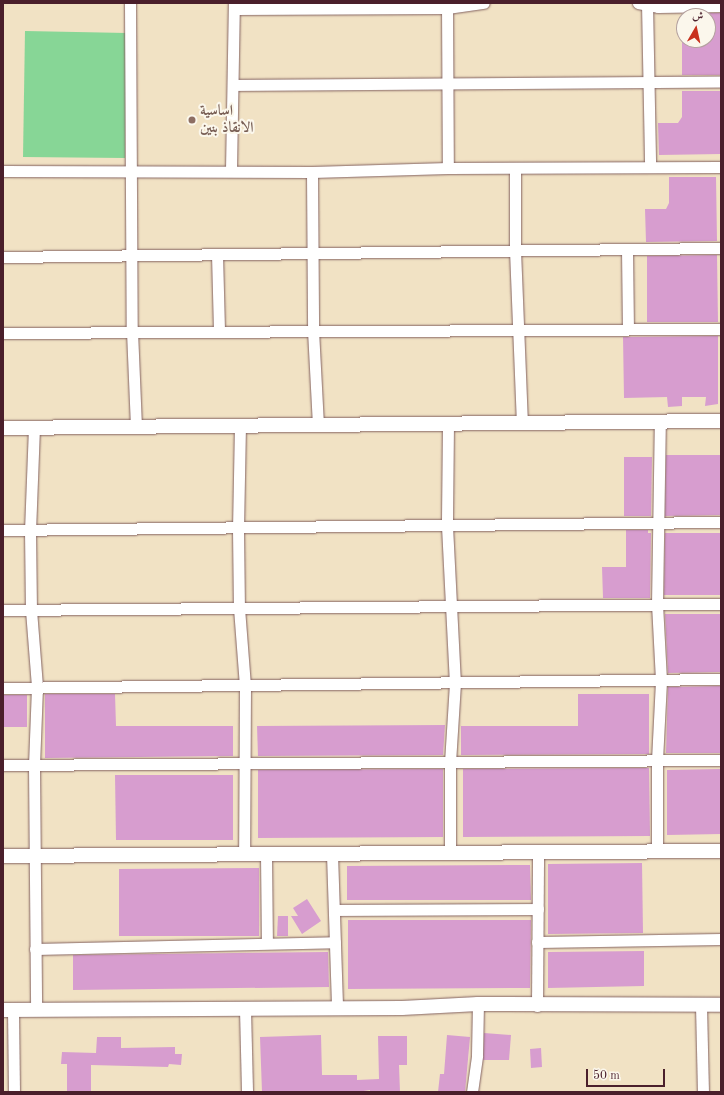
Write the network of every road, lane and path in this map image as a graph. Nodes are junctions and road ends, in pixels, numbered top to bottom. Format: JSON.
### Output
{"nodes":[{"id":1,"x":130,"y":3,"type":"edge"},
{"id":2,"x":484,"y":3,"type":"edge"},
{"id":3,"x":644,"y":4,"type":"edge"},
{"id":4,"x":234,"y":6,"type":"edge"},
{"id":5,"x":447,"y":6,"type":"edge"},
{"id":6,"x":721,"y":6,"type":"edge"},
{"id":7,"x":648,"y":82,"type":"junction"},
{"id":8,"x":721,"y":82,"type":"edge"},
{"id":9,"x":233,"y":85,"type":"junction"},
{"id":10,"x":447,"y":86,"type":"junction"},
{"id":11,"x":650,"y":166,"type":"junction"},
{"id":12,"x":721,"y":167,"type":"edge"},
{"id":13,"x":448,"y":168,"type":"junction"},
{"id":14,"x":515,"y":168,"type":"junction"},
{"id":15,"x":131,"y":170,"type":"junction"},
{"id":16,"x":231,"y":170,"type":"junction"},
{"id":17,"x":3,"y":171,"type":"edge"},
{"id":18,"x":312,"y":172,"type":"junction"},
{"id":19,"x":721,"y":248,"type":"edge"},
{"id":20,"x":627,"y":249,"type":"junction"},
{"id":21,"x":515,"y":250,"type":"junction"},
{"id":22,"x":313,"y":253,"type":"junction"},
{"id":23,"x":217,"y":254,"type":"junction"},
{"id":24,"x":132,"y":255,"type":"junction"},
{"id":25,"x":3,"y":257,"type":"edge"},
{"id":26,"x":628,"y":328,"type":"junction"},
{"id":27,"x":721,"y":328,"type":"edge"},
{"id":28,"x":219,"y":330,"type":"junction"},
{"id":29,"x":313,"y":330,"type":"junction"},
{"id":30,"x":519,"y":330,"type":"junction"},
{"id":31,"x":132,"y":331,"type":"junction"},
{"id":32,"x":3,"y":333,"type":"edge"},
{"id":33,"x":721,"y":421,"type":"edge"},
{"id":34,"x":660,"y":422,"type":"junction"},
{"id":35,"x":522,"y":423,"type":"junction"},
{"id":36,"x":448,"y":424,"type":"junction"},
{"id":37,"x":240,"y":425,"type":"junction"},
{"id":38,"x":318,"y":425,"type":"junction"},
{"id":39,"x":136,"y":426,"type":"junction"},
{"id":40,"x":34,"y":427,"type":"junction"},
{"id":41,"x":3,"y":428,"type":"edge"},
{"id":42,"x":721,"y":522,"type":"edge"},
{"id":43,"x":657,"y":523,"type":"junction"},
{"id":44,"x":447,"y":526,"type":"junction"},
{"id":45,"x":238,"y":529,"type":"junction"},
{"id":46,"x":3,"y":530,"type":"edge"},
{"id":47,"x":30,"y":530,"type":"junction"},
{"id":48,"x":657,"y":604,"type":"junction"},
{"id":49,"x":721,"y":604,"type":"edge"},
{"id":50,"x":450,"y":606,"type":"junction"},
{"id":51,"x":239,"y":608,"type":"junction"},
{"id":52,"x":3,"y":610,"type":"edge"},
{"id":53,"x":32,"y":610,"type":"junction"},
{"id":54,"x":721,"y":679,"type":"edge"},
{"id":55,"x":661,"y":680,"type":"junction"},
{"id":56,"x":455,"y":683,"type":"junction"},
{"id":57,"x":245,"y":686,"type":"junction"},
{"id":58,"x":37,"y":687,"type":"junction"},
{"id":59,"x":3,"y":688,"type":"edge"},
{"id":60,"x":657,"y":760,"type":"junction"},
{"id":61,"x":721,"y":760,"type":"edge"},
{"id":62,"x":450,"y":762,"type":"junction"},
{"id":63,"x":3,"y":765,"type":"edge"},
{"id":64,"x":34,"y":765,"type":"junction"},
{"id":65,"x":243,"y":765,"type":"junction"},
{"id":66,"x":657,"y":851,"type":"junction"},
{"id":67,"x":721,"y":851,"type":"edge"},
{"id":68,"x":538,"y":852,"type":"junction"},
{"id":69,"x":450,"y":853,"type":"junction"},
{"id":70,"x":244,"y":854,"type":"junction"},
{"id":71,"x":266,"y":854,"type":"junction"},
{"id":72,"x":332,"y":854,"type":"junction"},
{"id":73,"x":3,"y":856,"type":"edge"},
{"id":74,"x":35,"y":856,"type":"junction"},
{"id":75,"x":538,"y":909,"type":"junction"},
{"id":76,"x":334,"y":910,"type":"junction"},
{"id":77,"x":721,"y":939,"type":"edge"},
{"id":78,"x":335,"y":942,"type":"junction"},
{"id":79,"x":537,"y":942,"type":"junction"},
{"id":80,"x":267,"y":943,"type":"junction"},
{"id":81,"x":35,"y":949,"type":"junction"},
{"id":82,"x":478,"y":1004,"type":"junction"},
{"id":83,"x":701,"y":1005,"type":"junction"},
{"id":84,"x":721,"y":1005,"type":"edge"},
{"id":85,"x":537,"y":1006,"type":"junction"},
{"id":86,"x":337,"y":1008,"type":"junction"},
{"id":87,"x":246,"y":1009,"type":"junction"},
{"id":88,"x":8,"y":1010,"type":"edge"},
{"id":89,"x":36,"y":1010,"type":"junction"},
{"id":90,"x":14,"y":1092,"type":"edge"},
{"id":91,"x":247,"y":1092,"type":"edge"},
{"id":92,"x":472,"y":1092,"type":"edge"},
{"id":93,"x":703,"y":1092,"type":"edge"}],
"edges":[{"from":1,"to":15,"type":"street"},
{"from":2,"to":5,"type":"street"},
{"from":3,"to":6,"type":"street"},
{"from":3,"to":7,"type":"street"},
{"from":4,"to":5,"type":"street"},
{"from":4,"to":9,"type":"street"},
{"from":5,"to":10,"type":"street"},
{"from":7,"to":8,"type":"street"},
{"from":7,"to":10,"type":"street"},
{"from":7,"to":11,"type":"street"},
{"from":9,"to":10,"type":"street"},
{"from":9,"to":16,"type":"street"},
{"from":10,"to":13,"type":"street"},
{"from":11,"to":12,"type":"street"},
{"from":11,"to":14,"type":"street"},
{"from":13,"to":14,"type":"street"},
{"from":13,"to":18,"type":"street"},
{"from":14,"to":21,"type":"street"},
{"from":15,"to":16,"type":"street"},
{"from":15,"to":17,"type":"street"},
{"from":15,"to":24,"type":"street"},
{"from":16,"to":18,"type":"street"},
{"from":18,"to":22,"type":"street"},
{"from":19,"to":20,"type":"street"},
{"from":20,"to":21,"type":"street"},
{"from":20,"to":26,"type":"street"},
{"from":21,"to":22,"type":"street"},
{"from":21,"to":30,"type":"street"},
{"from":22,"to":23,"type":"street"},
{"from":22,"to":29,"type":"street"},
{"from":23,"to":24,"type":"street"},
{"from":23,"to":28,"type":"street"},
{"from":24,"to":25,"type":"street"},
{"from":24,"to":31,"type":"street"},
{"from":26,"to":27,"type":"street"},
{"from":26,"to":30,"type":"street"},
{"from":28,"to":29,"type":"street"},
{"from":28,"to":31,"type":"street"},
{"from":29,"to":30,"type":"street"},
{"from":29,"to":38,"type":"street"},
{"from":30,"to":35,"type":"street"},
{"from":31,"to":32,"type":"street"},
{"from":31,"to":39,"type":"street"},
{"from":33,"to":34,"type":"street"},
{"from":34,"to":35,"type":"street"},
{"from":34,"to":43,"type":"street"},
{"from":35,"to":36,"type":"street"},
{"from":36,"to":38,"type":"street"},
{"from":36,"to":44,"type":"street"},
{"from":37,"to":38,"type":"street"},
{"from":37,"to":39,"type":"street"},
{"from":37,"to":45,"type":"street"},
{"from":39,"to":40,"type":"street"},
{"from":40,"to":41,"type":"street"},
{"from":40,"to":47,"type":"street"},
{"from":42,"to":43,"type":"street"},
{"from":43,"to":44,"type":"street"},
{"from":43,"to":48,"type":"street"},
{"from":44,"to":45,"type":"street"},
{"from":44,"to":50,"type":"street"},
{"from":45,"to":47,"type":"street"},
{"from":45,"to":51,"type":"street"},
{"from":46,"to":47,"type":"street"},
{"from":47,"to":53,"type":"street"},
{"from":48,"to":49,"type":"street"},
{"from":48,"to":50,"type":"street"},
{"from":48,"to":55,"type":"street"},
{"from":50,"to":51,"type":"street"},
{"from":50,"to":56,"type":"street"},
{"from":51,"to":53,"type":"street"},
{"from":51,"to":57,"type":"street"},
{"from":52,"to":53,"type":"street"},
{"from":53,"to":58,"type":"street"},
{"from":54,"to":55,"type":"street"},
{"from":55,"to":56,"type":"street"},
{"from":55,"to":60,"type":"street"},
{"from":56,"to":57,"type":"street"},
{"from":56,"to":62,"type":"street"},
{"from":57,"to":58,"type":"street"},
{"from":57,"to":65,"type":"street"},
{"from":58,"to":59,"type":"street"},
{"from":58,"to":64,"type":"street"},
{"from":60,"to":61,"type":"street"},
{"from":60,"to":62,"type":"street"},
{"from":60,"to":66,"type":"street"},
{"from":62,"to":65,"type":"street"},
{"from":62,"to":69,"type":"street"},
{"from":63,"to":64,"type":"street"},
{"from":64,"to":65,"type":"street"},
{"from":64,"to":74,"type":"street"},
{"from":65,"to":70,"type":"street"},
{"from":66,"to":67,"type":"street"},
{"from":66,"to":68,"type":"street"},
{"from":68,"to":69,"type":"street"},
{"from":68,"to":75,"type":"street"},
{"from":69,"to":72,"type":"street"},
{"from":70,"to":71,"type":"street"},
{"from":70,"to":74,"type":"street"},
{"from":71,"to":72,"type":"street"},
{"from":71,"to":80,"type":"street"},
{"from":72,"to":76,"type":"street"},
{"from":73,"to":74,"type":"street"},
{"from":74,"to":81,"type":"street"},
{"from":75,"to":76,"type":"street"},
{"from":75,"to":79,"type":"street"},
{"from":76,"to":78,"type":"street"},
{"from":77,"to":79,"type":"street"},
{"from":78,"to":80,"type":"street"},
{"from":78,"to":86,"type":"street"},
{"from":79,"to":85,"type":"street"},
{"from":80,"to":81,"type":"street"},
{"from":81,"to":89,"type":"street"},
{"from":82,"to":85,"type":"street"},
{"from":82,"to":86,"type":"street"},
{"from":82,"to":92,"type":"street"},
{"from":83,"to":84,"type":"street"},
{"from":83,"to":85,"type":"street"},
{"from":83,"to":93,"type":"street"},
{"from":86,"to":87,"type":"street"},
{"from":87,"to":89,"type":"street"},
{"from":87,"to":91,"type":"street"},
{"from":88,"to":89,"type":"street"},
{"from":88,"to":90,"type":"street"}]}
